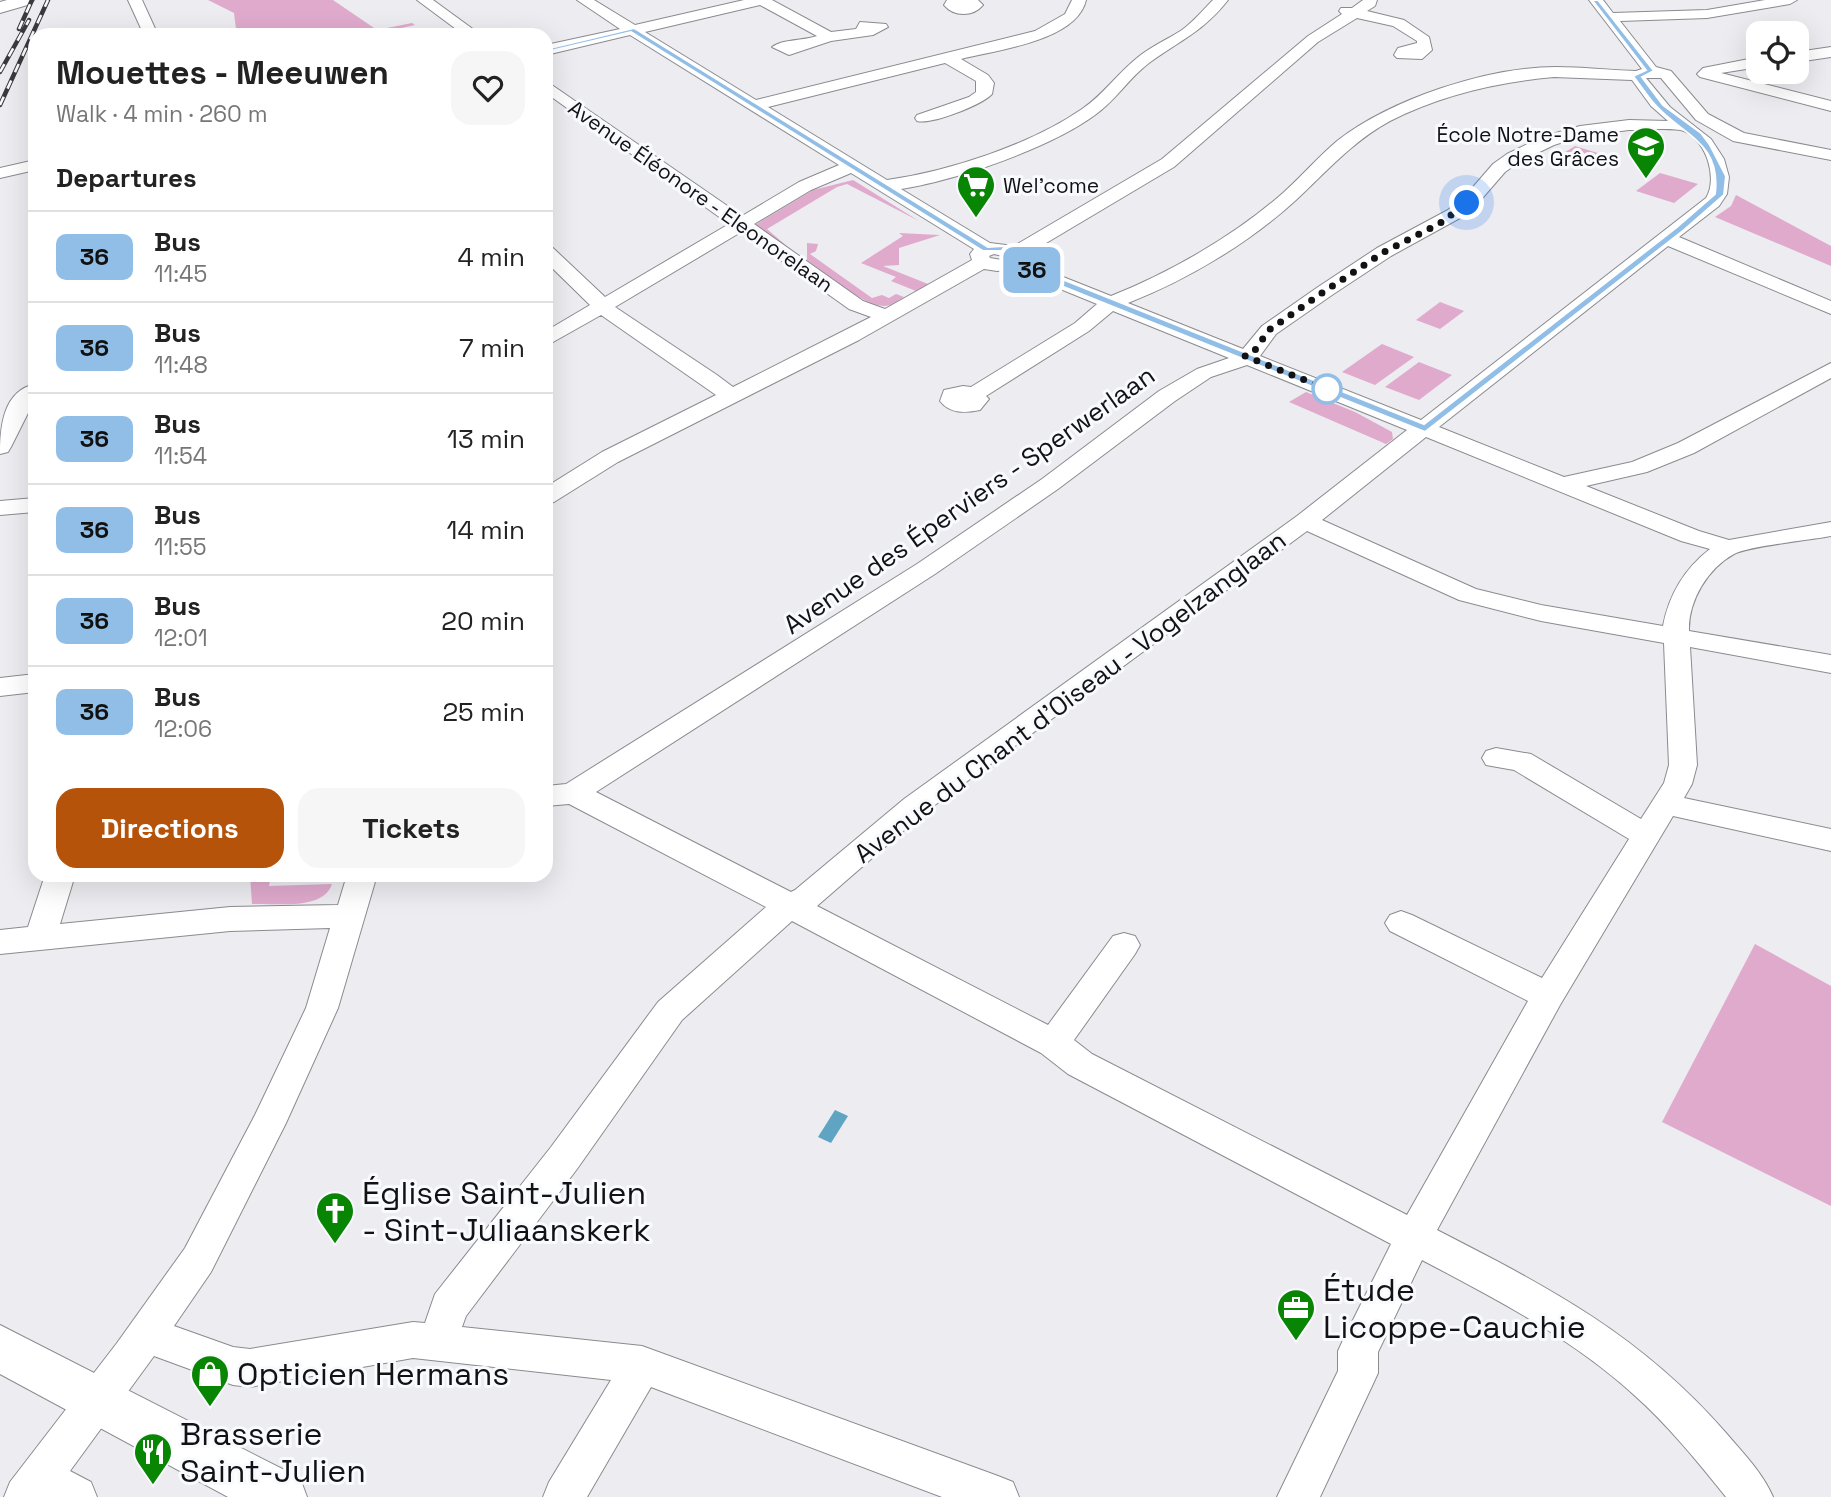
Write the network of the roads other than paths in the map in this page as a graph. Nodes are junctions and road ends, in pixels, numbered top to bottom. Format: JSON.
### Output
{"nodes":[{"id":1,"x":135,"y":0,"type":"edge"},
{"id":2,"x":424,"y":0,"type":"edge"},
{"id":3,"x":583,"y":0,"type":"edge"},
{"id":4,"x":763,"y":0,"type":"edge"},
{"id":5,"x":1079,"y":0,"type":"edge"},
{"id":6,"x":1221,"y":0,"type":"edge"},
{"id":7,"x":1370,"y":0,"type":"edge"},
{"id":8,"x":1790,"y":0,"type":"edge"},
{"id":9,"x":1353,"y":8,"type":"edge"},
{"id":10,"x":1603,"y":9,"type":"edge"},
{"id":11,"x":147,"y":28,"type":"edge"},
{"id":12,"x":464,"y":28,"type":"edge"},
{"id":13,"x":632,"y":30,"type":"junction"},
{"id":14,"x":862,"y":31,"type":"dead end"},
{"id":15,"x":829,"y":37,"type":"junction"},
{"id":16,"x":802,"y":45,"type":"dead end"},
{"id":17,"x":1424,"y":46,"type":"dead end"},
{"id":18,"x":553,"y":48,"type":"edge"},
{"id":19,"x":1831,"y":52,"type":"edge"},
{"id":20,"x":1809,"y":55,"type":"edge"},
{"id":21,"x":948,"y":58,"type":"junction"},
{"id":22,"x":1746,"y":64,"type":"edge"},
{"id":23,"x":1675,"y":73,"type":"junction"},
{"id":24,"x":553,"y":91,"type":"edge"},
{"id":25,"x":1831,"y":106,"type":"edge"},
{"id":26,"x":756,"y":107,"type":"junction"},
{"id":27,"x":923,"y":118,"type":"dead end"},
{"id":28,"x":1691,"y":119,"type":"junction"},
{"id":29,"x":1739,"y":138,"type":"junction"},
{"id":30,"x":1707,"y":146,"type":"junction"},
{"id":31,"x":1831,"y":155,"type":"edge"},
{"id":32,"x":28,"y":167,"type":"edge"},
{"id":33,"x":858,"y":170,"type":"junction"},
{"id":34,"x":1,"y":173,"type":"edge"},
{"id":35,"x":890,"y":190,"type":"junction"},
{"id":36,"x":740,"y":224,"type":"junction"},
{"id":37,"x":1667,"y":239,"type":"junction"},
{"id":38,"x":999,"y":257,"type":"junction"},
{"id":39,"x":553,"y":258,"type":"edge"},
{"id":40,"x":1151,"y":287,"type":"junction"},
{"id":41,"x":1112,"y":302,"type":"junction"},
{"id":42,"x":603,"y":306,"type":"junction"},
{"id":43,"x":1831,"y":308,"type":"edge"},
{"id":44,"x":1131,"y":310,"type":"junction"},
{"id":45,"x":1082,"y":327,"type":"junction"},
{"id":46,"x":872,"y":329,"type":"junction"},
{"id":47,"x":553,"y":336,"type":"edge"},
{"id":48,"x":1225,"y":348,"type":"junction"},
{"id":49,"x":1245,"y":356,"type":"junction"},
{"id":50,"x":1831,"y":369,"type":"edge"},
{"id":51,"x":1204,"y":373,"type":"junction"},
{"id":52,"x":28,"y":394,"type":"edge"},
{"id":53,"x":974,"y":394,"type":"dead end"},
{"id":54,"x":744,"y":395,"type":"junction"},
{"id":55,"x":1425,"y":429,"type":"junction"},
{"id":56,"x":0,"y":447,"type":"edge"},
{"id":57,"x":1564,"y":484,"type":"junction"},
{"id":58,"x":553,"y":504,"type":"edge"},
{"id":59,"x":28,"y":506,"type":"edge"},
{"id":60,"x":0,"y":508,"type":"edge"},
{"id":61,"x":1305,"y":521,"type":"junction"},
{"id":62,"x":1831,"y":529,"type":"edge"},
{"id":63,"x":1719,"y":554,"type":"junction"},
{"id":64,"x":1677,"y":637,"type":"junction"},
{"id":65,"x":1831,"y":664,"type":"edge"},
{"id":66,"x":28,"y":685,"type":"edge"},
{"id":67,"x":0,"y":687,"type":"edge"},
{"id":68,"x":1496,"y":758,"type":"dead end"},
{"id":69,"x":560,"y":794,"type":"edge"},
{"id":70,"x":1666,"y":804,"type":"junction"},
{"id":71,"x":1645,"y":835,"type":"junction"},
{"id":72,"x":1831,"y":838,"type":"edge"},
{"id":73,"x":58,"y":882,"type":"edge"},
{"id":74,"x":360,"y":882,"type":"edge"},
{"id":75,"x":792,"y":907,"type":"junction"},
{"id":76,"x":351,"y":916,"type":"junction"},
{"id":77,"x":1401,"y":923,"type":"dead end"},
{"id":78,"x":40,"y":938,"type":"junction"},
{"id":79,"x":0,"y":942,"type":"edge"},
{"id":80,"x":1124,"y":945,"type":"dead end"},
{"id":81,"x":1548,"y":996,"type":"junction"},
{"id":82,"x":1053,"y":1043,"type":"junction"},
{"id":83,"x":1414,"y":1237,"type":"junction"},
{"id":84,"x":146,"y":1335,"type":"junction"},
{"id":85,"x":438,"y":1343,"type":"junction"},
{"id":86,"x":3,"y":1355,"type":"edge"},
{"id":87,"x":642,"y":1365,"type":"junction"},
{"id":88,"x":116,"y":1410,"type":"junction"},
{"id":89,"x":32,"y":1487,"type":"edge"},
{"id":90,"x":76,"y":1497,"type":"edge"},
{"id":91,"x":281,"y":1497,"type":"edge"},
{"id":92,"x":564,"y":1497,"type":"edge"},
{"id":93,"x":998,"y":1497,"type":"edge"},
{"id":94,"x":1298,"y":1497,"type":"edge"},
{"id":95,"x":1752,"y":1497,"type":"edge"}],
"edges":[{"from":1,"to":11,"type":"street"},
{"from":2,"to":12,"type":"street"},
{"from":3,"to":13,"type":"street"},
{"from":4,"to":13,"type":"street"},
{"from":4,"to":15,"type":"street"},
{"from":5,"to":21,"type":"street"},
{"from":6,"to":35,"type":"street"},
{"from":7,"to":9,"type":"street"},
{"from":8,"to":10,"type":"street"},
{"from":9,"to":17,"type":"street"},
{"from":9,"to":38,"type":"street"},
{"from":10,"to":23,"type":"street"},
{"from":13,"to":18,"type":"street"},
{"from":13,"to":26,"type":"street"},
{"from":14,"to":15,"type":"street"},
{"from":15,"to":16,"type":"street"},
{"from":19,"to":20,"type":"street"},
{"from":21,"to":26,"type":"street"},
{"from":21,"to":27,"type":"street"},
{"from":22,"to":23,"type":"street"},
{"from":23,"to":25,"type":"street"},
{"from":23,"to":28,"type":"street"},
{"from":23,"to":28,"type":"street"},
{"from":23,"to":40,"type":"street"},
{"from":24,"to":36,"type":"street","name":"Avenue Éléonore - Eleonorelaan"},
{"from":26,"to":33,"type":"street"},
{"from":28,"to":29,"type":"street"},
{"from":28,"to":30,"type":"street"},
{"from":28,"to":49,"type":"street","name":"Avenue des Éperviers - Sperwerlaan"},
{"from":29,"to":30,"type":"street"},
{"from":29,"to":31,"type":"street"},
{"from":30,"to":37,"type":"street","name":"Avenue du Chant d'Oiseau - Vogelzanglaan"},
{"from":32,"to":34,"type":"street"},
{"from":33,"to":35,"type":"street"},
{"from":33,"to":36,"type":"street"},
{"from":35,"to":38,"type":"street"},
{"from":36,"to":42,"type":"street"},
{"from":36,"to":46,"type":"street","name":"Avenue Éléonore - Eleonorelaan"},
{"from":37,"to":43,"type":"street"},
{"from":37,"to":55,"type":"street","name":"Avenue du Chant d'Oiseau - Vogelzanglaan"},
{"from":38,"to":41,"type":"street"},
{"from":38,"to":46,"type":"street"},
{"from":39,"to":42,"type":"street"},
{"from":40,"to":41,"type":"street"},
{"from":40,"to":44,"type":"street"},
{"from":41,"to":44,"type":"street"},
{"from":41,"to":45,"type":"street"},
{"from":42,"to":47,"type":"street"},
{"from":42,"to":54,"type":"street"},
{"from":44,"to":45,"type":"street"},
{"from":44,"to":48,"type":"street"},
{"from":45,"to":53,"type":"street"},
{"from":46,"to":54,"type":"street"},
{"from":48,"to":49,"type":"street"},
{"from":48,"to":51,"type":"street","name":"Avenue des Éperviers - Sperwerlaan"},
{"from":49,"to":51,"type":"street","name":"Avenue des Éperviers - Sperwerlaan"},
{"from":49,"to":55,"type":"street"},
{"from":50,"to":57,"type":"street"},
{"from":51,"to":69,"type":"street","name":"Avenue des Éperviers - Sperwerlaan"},
{"from":52,"to":56,"type":"street"},
{"from":54,"to":58,"type":"street"},
{"from":55,"to":57,"type":"street"},
{"from":55,"to":61,"type":"street","name":"Avenue du Chant d'Oiseau - Vogelzanglaan"},
{"from":57,"to":63,"type":"street"},
{"from":59,"to":60,"type":"street"},
{"from":61,"to":64,"type":"street"},
{"from":61,"to":75,"type":"street","name":"Avenue du Chant d'Oiseau - Vogelzanglaan"},
{"from":62,"to":63,"type":"street"},
{"from":63,"to":64,"type":"street"},
{"from":64,"to":65,"type":"street"},
{"from":64,"to":70,"type":"street"},
{"from":66,"to":67,"type":"street"},
{"from":68,"to":71,"type":"street"},
{"from":69,"to":75,"type":"street"},
{"from":70,"to":71,"type":"street"},
{"from":70,"to":72,"type":"street"},
{"from":71,"to":81,"type":"street"},
{"from":73,"to":78,"type":"street"},
{"from":74,"to":76,"type":"street"},
{"from":75,"to":82,"type":"street"},
{"from":75,"to":85,"type":"street","name":"Avenue du Chant d'Oiseau - Vogelzanglaan"},
{"from":76,"to":78,"type":"street"},
{"from":76,"to":84,"type":"street"},
{"from":77,"to":81,"type":"street"},
{"from":78,"to":79,"type":"street"},
{"from":80,"to":82,"type":"street"},
{"from":81,"to":83,"type":"street"},
{"from":82,"to":83,"type":"street"},
{"from":83,"to":94,"type":"street"},
{"from":83,"to":95,"type":"street"},
{"from":84,"to":85,"type":"street"},
{"from":84,"to":88,"type":"street"},
{"from":85,"to":87,"type":"street"},
{"from":86,"to":88,"type":"main road"},
{"from":87,"to":92,"type":"street"},
{"from":87,"to":93,"type":"street"},
{"from":88,"to":89,"type":"street"},
{"from":88,"to":91,"type":"main road"},
{"from":89,"to":90,"type":"street"}]}
